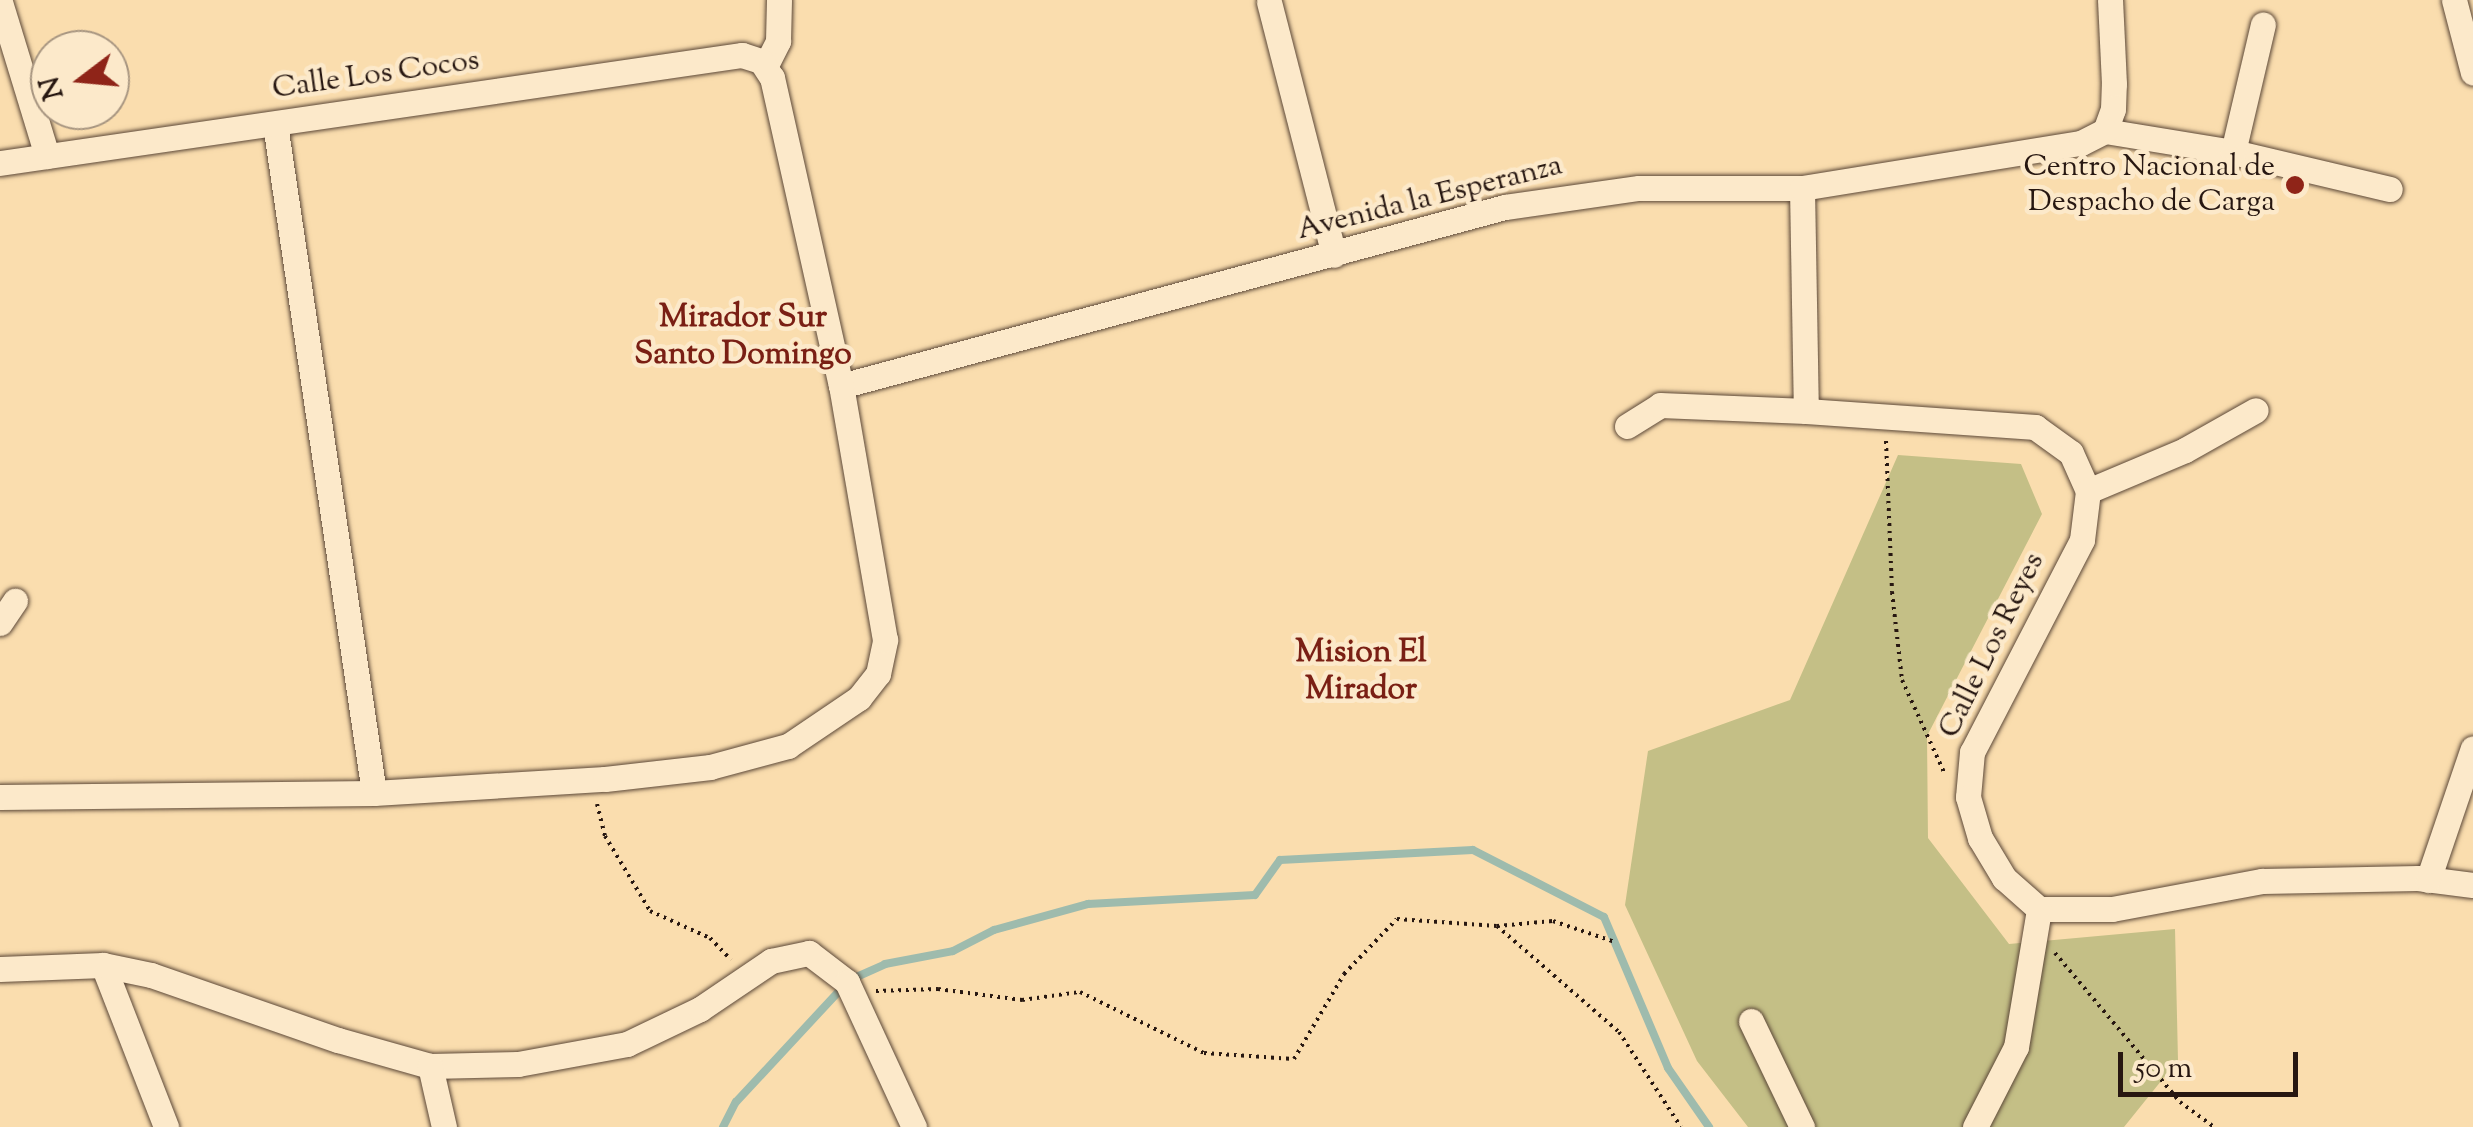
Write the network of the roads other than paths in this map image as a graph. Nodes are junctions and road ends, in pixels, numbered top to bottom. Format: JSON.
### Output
{"nodes":[{"id":1,"x":762,"y":0,"type":"edge"},
{"id":2,"x":778,"y":0,"type":"edge"},
{"id":3,"x":2110,"y":0,"type":"edge"},
{"id":4,"x":2454,"y":0,"type":"edge"},
{"id":5,"x":0,"y":2,"type":"edge"},
{"id":6,"x":1269,"y":2,"type":"edge"},
{"id":7,"x":2263,"y":24,"type":"dead end"},
{"id":8,"x":763,"y":63,"type":"junction"},
{"id":9,"x":2473,"y":73,"type":"edge"},
{"id":10,"x":275,"y":124,"type":"junction"},
{"id":11,"x":2105,"y":131,"type":"junction"},
{"id":12,"x":2233,"y":152,"type":"junction"},
{"id":13,"x":47,"y":156,"type":"junction"},
{"id":14,"x":0,"y":163,"type":"edge"},
{"id":15,"x":1802,"y":188,"type":"junction"},
{"id":16,"x":2390,"y":189,"type":"dead end"},
{"id":17,"x":1334,"y":254,"type":"junction"},
{"id":18,"x":840,"y":386,"type":"junction"},
{"id":19,"x":2256,"y":410,"type":"dead end"},
{"id":20,"x":1806,"y":411,"type":"junction"},
{"id":21,"x":1627,"y":426,"type":"dead end"},
{"id":22,"x":2088,"y":491,"type":"junction"},
{"id":23,"x":2473,"y":748,"type":"edge"},
{"id":24,"x":374,"y":793,"type":"junction"},
{"id":25,"x":0,"y":797,"type":"edge"},
{"id":26,"x":2428,"y":880,"type":"junction"},
{"id":27,"x":2473,"y":885,"type":"edge"},
{"id":28,"x":2036,"y":921,"type":"junction"},
{"id":29,"x":103,"y":964,"type":"junction"},
{"id":30,"x":0,"y":969,"type":"edge"},
{"id":31,"x":1751,"y":1021,"type":"dead end"},
{"id":32,"x":430,"y":1066,"type":"junction"},
{"id":33,"x":166,"y":1127,"type":"edge"},
{"id":34,"x":444,"y":1127,"type":"edge"},
{"id":35,"x":914,"y":1127,"type":"edge"},
{"id":36,"x":1802,"y":1127,"type":"edge"},
{"id":37,"x":1976,"y":1127,"type":"edge"}],
"edges":[{"from":1,"to":8,"type":"street"},
{"from":2,"to":8,"type":"street"},
{"from":3,"to":11,"type":"street"},
{"from":4,"to":9,"type":"street"},
{"from":5,"to":13,"type":"street"},
{"from":6,"to":17,"type":"street"},
{"from":7,"to":12,"type":"street"},
{"from":8,"to":10,"type":"street","name":"Calle Los Cocos"},
{"from":8,"to":18,"type":"street"},
{"from":10,"to":13,"type":"street","name":"Calle Los Cocos"},
{"from":10,"to":24,"type":"street"},
{"from":11,"to":12,"type":"street"},
{"from":11,"to":15,"type":"street","name":"Avenida la Esperanza"},
{"from":12,"to":16,"type":"street"},
{"from":13,"to":14,"type":"street","name":"Calle Los Cocos"},
{"from":15,"to":17,"type":"street","name":"Avenida la Esperanza"},
{"from":15,"to":20,"type":"street"},
{"from":17,"to":18,"type":"street","name":"Avenida la Esperanza"},
{"from":18,"to":24,"type":"street"},
{"from":19,"to":22,"type":"street"},
{"from":20,"to":21,"type":"street"},
{"from":20,"to":22,"type":"street"},
{"from":22,"to":28,"type":"street","name":"Calle Los Reyes"},
{"from":23,"to":26,"type":"street"},
{"from":24,"to":25,"type":"street"},
{"from":26,"to":27,"type":"street"},
{"from":26,"to":28,"type":"street"},
{"from":28,"to":37,"type":"street"},
{"from":29,"to":30,"type":"street"},
{"from":29,"to":32,"type":"street"},
{"from":29,"to":33,"type":"street"},
{"from":31,"to":36,"type":"street"},
{"from":32,"to":34,"type":"street"},
{"from":32,"to":35,"type":"street"}]}
